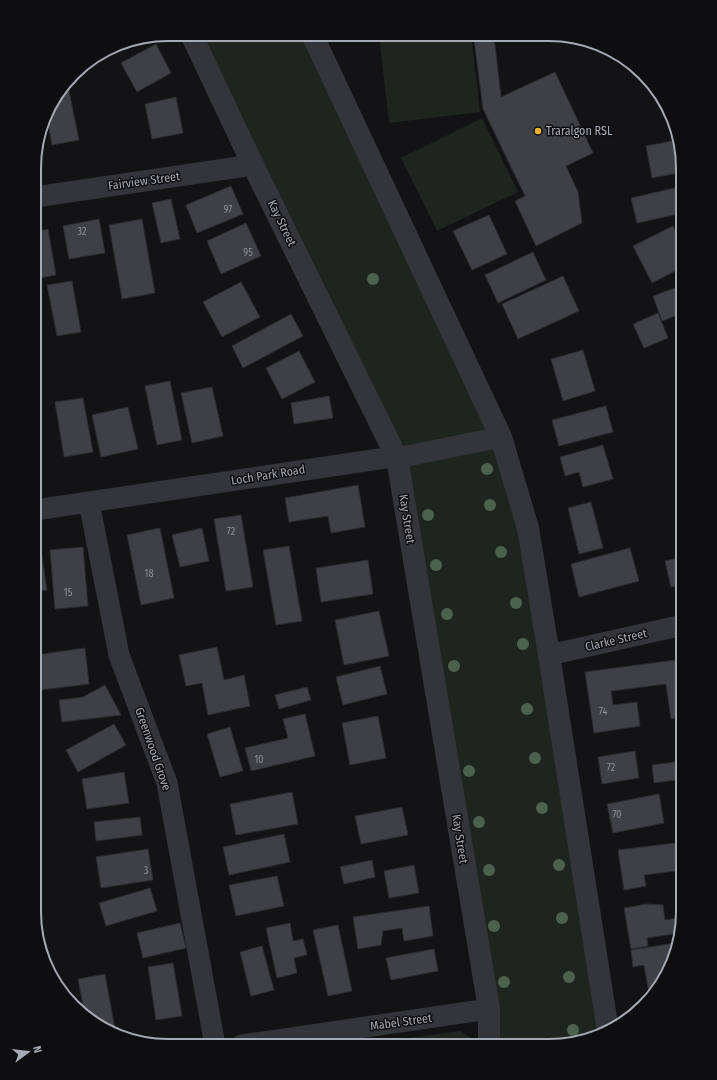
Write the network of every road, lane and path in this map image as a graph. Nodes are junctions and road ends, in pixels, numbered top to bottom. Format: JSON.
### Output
{"nodes":[{"id":1,"x":194,"y":41,"type":"edge"},
{"id":2,"x":315,"y":41,"type":"edge"},
{"id":3,"x":253,"y":165,"type":"junction"},
{"id":4,"x":41,"y":196,"type":"edge"},
{"id":5,"x":501,"y":437,"type":"junction"},
{"id":6,"x":397,"y":458,"type":"junction"},
{"id":7,"x":89,"y":502,"type":"junction"},
{"id":8,"x":41,"y":509,"type":"edge"},
{"id":9,"x":676,"y":627,"type":"edge"},
{"id":10,"x":549,"y":656,"type":"junction"},
{"id":11,"x":489,"y":1009,"type":"junction"},
{"id":12,"x":607,"y":1025,"type":"edge"},
{"id":13,"x":214,"y":1039,"type":"edge"},
{"id":14,"x":283,"y":1039,"type":"edge"},
{"id":15,"x":489,"y":1039,"type":"edge"}],
"edges":[{"from":1,"to":3,"type":"street","name":"Kay Street"},
{"from":2,"to":5,"type":"street"},
{"from":3,"to":4,"type":"street","name":"Fairview Street"},
{"from":3,"to":6,"type":"street","name":"Kay Street"},
{"from":5,"to":6,"type":"street","name":"Loch Park Road"},
{"from":5,"to":10,"type":"street"},
{"from":6,"to":7,"type":"street","name":"Loch Park Road"},
{"from":6,"to":11,"type":"street","name":"Kay Street"},
{"from":7,"to":8,"type":"street","name":"Loch Park Road"},
{"from":7,"to":13,"type":"street","name":"Greenwood Grove"},
{"from":9,"to":10,"type":"street","name":"Clarke Street"},
{"from":10,"to":12,"type":"street"},
{"from":11,"to":14,"type":"street","name":"Mabel Street"},
{"from":11,"to":15,"type":"street","name":"Kay Street"}]}
